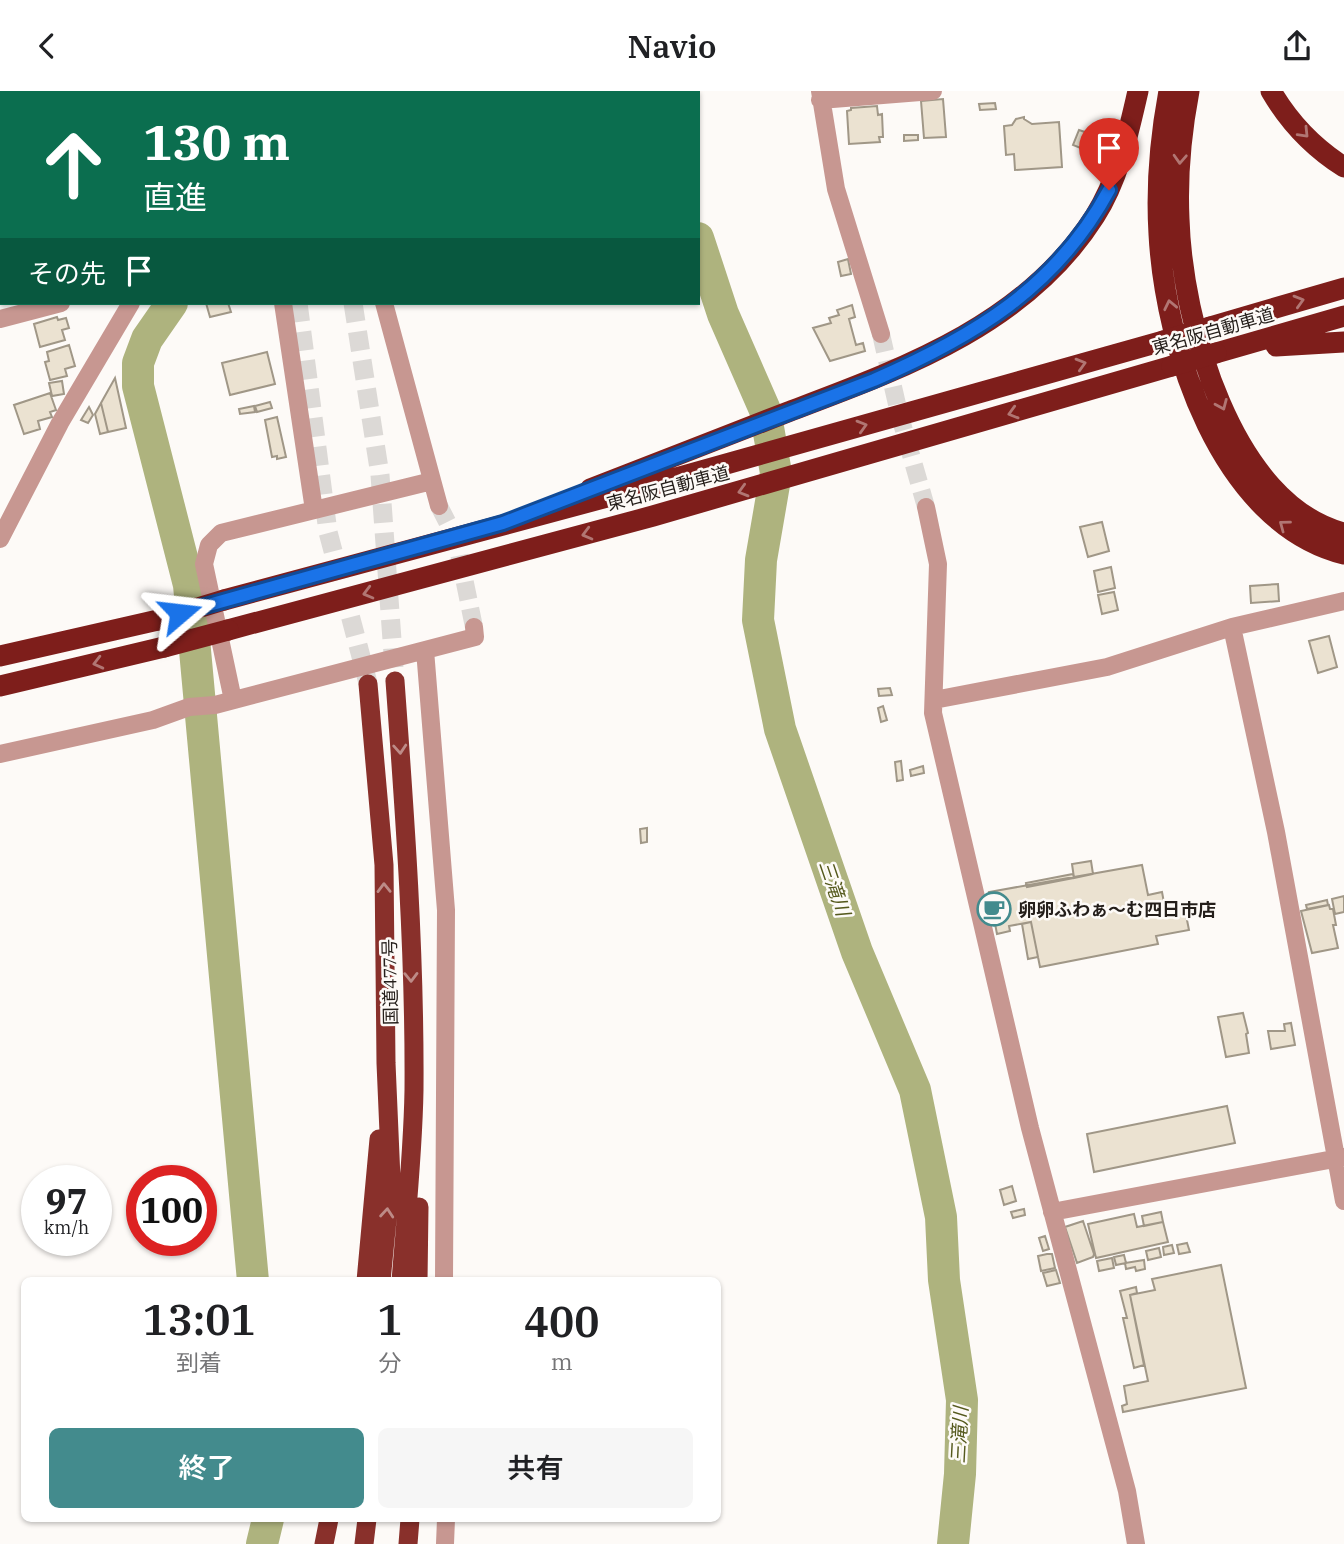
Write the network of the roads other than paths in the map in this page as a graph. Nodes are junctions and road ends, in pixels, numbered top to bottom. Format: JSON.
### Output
{"nodes":[{"id":1,"x":933,"y":91,"type":"edge"},
{"id":2,"x":1138,"y":91,"type":"edge"},
{"id":3,"x":1169,"y":91,"type":"edge"},
{"id":4,"x":1189,"y":91,"type":"edge"},
{"id":5,"x":1271,"y":91,"type":"edge"},
{"id":6,"x":820,"y":95,"type":"edge"},
{"id":7,"x":1344,"y":167,"type":"edge"},
{"id":8,"x":1344,"y":288,"type":"edge"},
{"id":9,"x":53,"y":305,"type":"edge"},
{"id":10,"x":130,"y":305,"type":"edge"},
{"id":11,"x":283,"y":305,"type":"edge"},
{"id":12,"x":385,"y":305,"type":"edge"},
{"id":13,"x":1344,"y":316,"type":"edge"},
{"id":14,"x":0,"y":319,"type":"edge"},
{"id":15,"x":881,"y":334,"type":"tunnel mouth"},
{"id":16,"x":1344,"y":342,"type":"edge"},
{"id":17,"x":1216,"y":353,"type":"junction"},
{"id":18,"x":646,"y":477,"type":"junction"},
{"id":19,"x":432,"y":481,"type":"junction"},
{"id":20,"x":439,"y":506,"type":"tunnel mouth"},
{"id":21,"x":926,"y":507,"type":"tunnel mouth"},
{"id":22,"x":314,"y":510,"type":"junction"},
{"id":23,"x":1344,"y":533,"type":"edge"},
{"id":24,"x":0,"y":539,"type":"edge"},
{"id":25,"x":1344,"y":554,"type":"edge"},
{"id":26,"x":1344,"y":601,"type":"edge"},
{"id":27,"x":474,"y":627,"type":"dead end"},
{"id":28,"x":1232,"y":627,"type":"junction"},
{"id":29,"x":425,"y":650,"type":"junction"},
{"id":30,"x":0,"y":656,"type":"edge"},
{"id":31,"x":395,"y":681,"type":"tunnel mouth"},
{"id":32,"x":368,"y":684,"type":"tunnel mouth"},
{"id":33,"x":0,"y":686,"type":"edge"},
{"id":34,"x":233,"y":700,"type":"junction"},
{"id":35,"x":934,"y":700,"type":"junction"},
{"id":36,"x":0,"y":754,"type":"edge"},
{"id":37,"x":386,"y":1063,"type":"junction"},
{"id":38,"x":414,"y":1088,"type":"junction"},
{"id":39,"x":1340,"y":1157,"type":"edge"},
{"id":40,"x":1344,"y":1201,"type":"edge"},
{"id":41,"x":1052,"y":1212,"type":"junction"},
{"id":42,"x":366,"y":1277,"type":"edge"},
{"id":43,"x":381,"y":1277,"type":"edge"},
{"id":44,"x":401,"y":1277,"type":"edge"},
{"id":45,"x":418,"y":1277,"type":"edge"},
{"id":46,"x":444,"y":1277,"type":"edge"},
{"id":47,"x":328,"y":1522,"type":"edge"},
{"id":48,"x":367,"y":1522,"type":"edge"},
{"id":49,"x":410,"y":1522,"type":"edge"},
{"id":50,"x":446,"y":1522,"type":"edge"},
{"id":51,"x":324,"y":1544,"type":"edge"},
{"id":52,"x":364,"y":1544,"type":"edge"},
{"id":53,"x":408,"y":1544,"type":"edge"},
{"id":54,"x":445,"y":1544,"type":"edge"},
{"id":55,"x":1136,"y":1544,"type":"edge"}],
"edges":[{"from":1,"to":6,"type":"street"},
{"from":2,"to":18,"type":"highway"},
{"from":25,"to":3,"type":"highway","one_way":true},
{"from":4,"to":23,"type":"highway","one_way":true},
{"from":5,"to":7,"type":"highway","one_way":true},
{"from":6,"to":15,"type":"street"},
{"from":18,"to":8,"type":"highway","name":"東名阪自動車道","one_way":true,"bridge":true},
{"from":9,"to":14,"type":"street"},
{"from":10,"to":24,"type":"street"},
{"from":11,"to":22,"type":"street"},
{"from":12,"to":19,"type":"street"},
{"from":13,"to":17,"type":"highway","name":"東名阪自動車道"},
{"from":16,"to":17,"type":"highway"},
{"from":17,"to":33,"type":"highway","name":"東名阪自動車道","one_way":true,"bridge":true},
{"from":18,"to":30,"type":"highway","name":"東名阪自動車道","bridge":true},
{"from":19,"to":20,"type":"street"},
{"from":19,"to":22,"type":"street"},
{"from":21,"to":35,"type":"street"},
{"from":22,"to":34,"type":"street"},
{"from":26,"to":28,"type":"street"},
{"from":27,"to":29,"type":"street"},
{"from":28,"to":35,"type":"street"},
{"from":28,"to":39,"type":"street"},
{"from":29,"to":34,"type":"street"},
{"from":29,"to":46,"type":"street"},
{"from":31,"to":38,"type":"highway","name":"国道477号","one_way":true},
{"from":37,"to":32,"type":"highway","name":"国道477号","one_way":true},
{"from":34,"to":36,"type":"street"},
{"from":35,"to":41,"type":"street"},
{"from":37,"to":42,"type":"highway"},
{"from":43,"to":37,"type":"highway","name":"国道477号","one_way":true},
{"from":38,"to":44,"type":"highway","name":"国道477号"},
{"from":38,"to":45,"type":"highway"},
{"from":39,"to":40,"type":"street"},
{"from":39,"to":41,"type":"street"},
{"from":41,"to":55,"type":"street"},
{"from":47,"to":51,"type":"highway"},
{"from":48,"to":52,"type":"highway"},
{"from":49,"to":53,"type":"highway"},
{"from":50,"to":54,"type":"street"}]}
